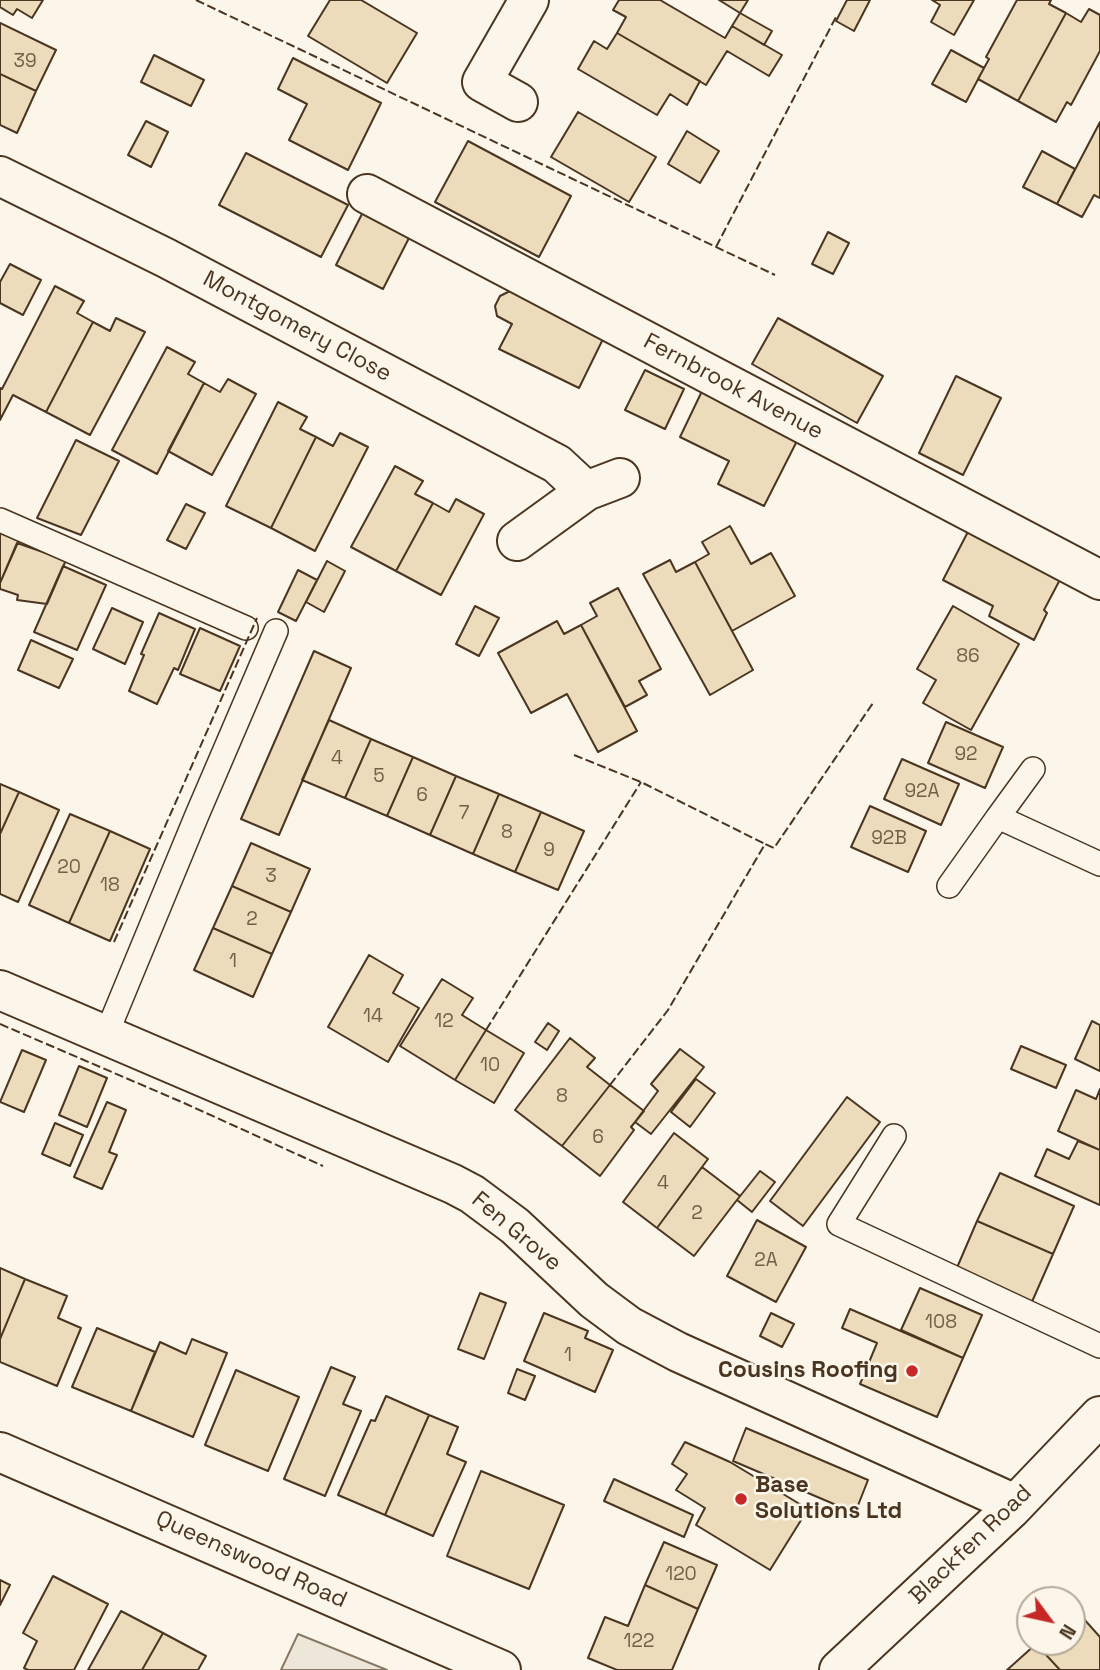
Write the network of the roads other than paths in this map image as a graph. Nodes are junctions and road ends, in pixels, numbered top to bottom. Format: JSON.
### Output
{"nodes":[{"id":1,"x":529,"y":0,"type":"edge"},
{"id":2,"x":518,"y":102,"type":"dead end"},
{"id":3,"x":0,"y":176,"type":"edge"},
{"id":4,"x":367,"y":194,"type":"dead end"},
{"id":5,"x":0,"y":520,"type":"edge"},
{"id":6,"x":517,"y":541,"type":"dead end"},
{"id":7,"x":1100,"y":580,"type":"edge"},
{"id":8,"x":246,"y":628,"type":"dead end"},
{"id":9,"x":276,"y":631,"type":"dead end"},
{"id":10,"x":1033,"y":769,"type":"dead end"},
{"id":11,"x":998,"y":817,"type":"junction"},
{"id":12,"x":1100,"y":864,"type":"edge"},
{"id":13,"x":949,"y":886,"type":"dead end"},
{"id":14,"x":0,"y":990,"type":"edge"},
{"id":15,"x":106,"y":1035,"type":"junction"},
{"id":16,"x":894,"y":1136,"type":"dead end"},
{"id":17,"x":1100,"y":1346,"type":"edge"},
{"id":18,"x":1100,"y":1416,"type":"edge"},
{"id":19,"x":0,"y":1451,"type":"edge"},
{"id":20,"x":1015,"y":1504,"type":"junction"},
{"id":21,"x":501,"y":1670,"type":"edge"},
{"id":22,"x":839,"y":1670,"type":"edge"}],
"edges":[{"from":1,"to":2,"type":"street"},
{"from":3,"to":6,"type":"street","name":"Montgomery Close"},
{"from":4,"to":7,"type":"street","name":"Fernbrook Avenue"},
{"from":5,"to":8,"type":"lane"},
{"from":9,"to":15,"type":"lane"},
{"from":10,"to":11,"type":"lane"},
{"from":11,"to":12,"type":"lane"},
{"from":11,"to":13,"type":"lane"},
{"from":14,"to":15,"type":"street","name":"Fen Grove"},
{"from":15,"to":20,"type":"street","name":"Fen Grove"},
{"from":16,"to":17,"type":"lane"},
{"from":18,"to":20,"type":"street","name":"Blackfen Road"},
{"from":19,"to":21,"type":"street","name":"Queenswood Road"},
{"from":20,"to":22,"type":"street","name":"Blackfen Road"}]}
